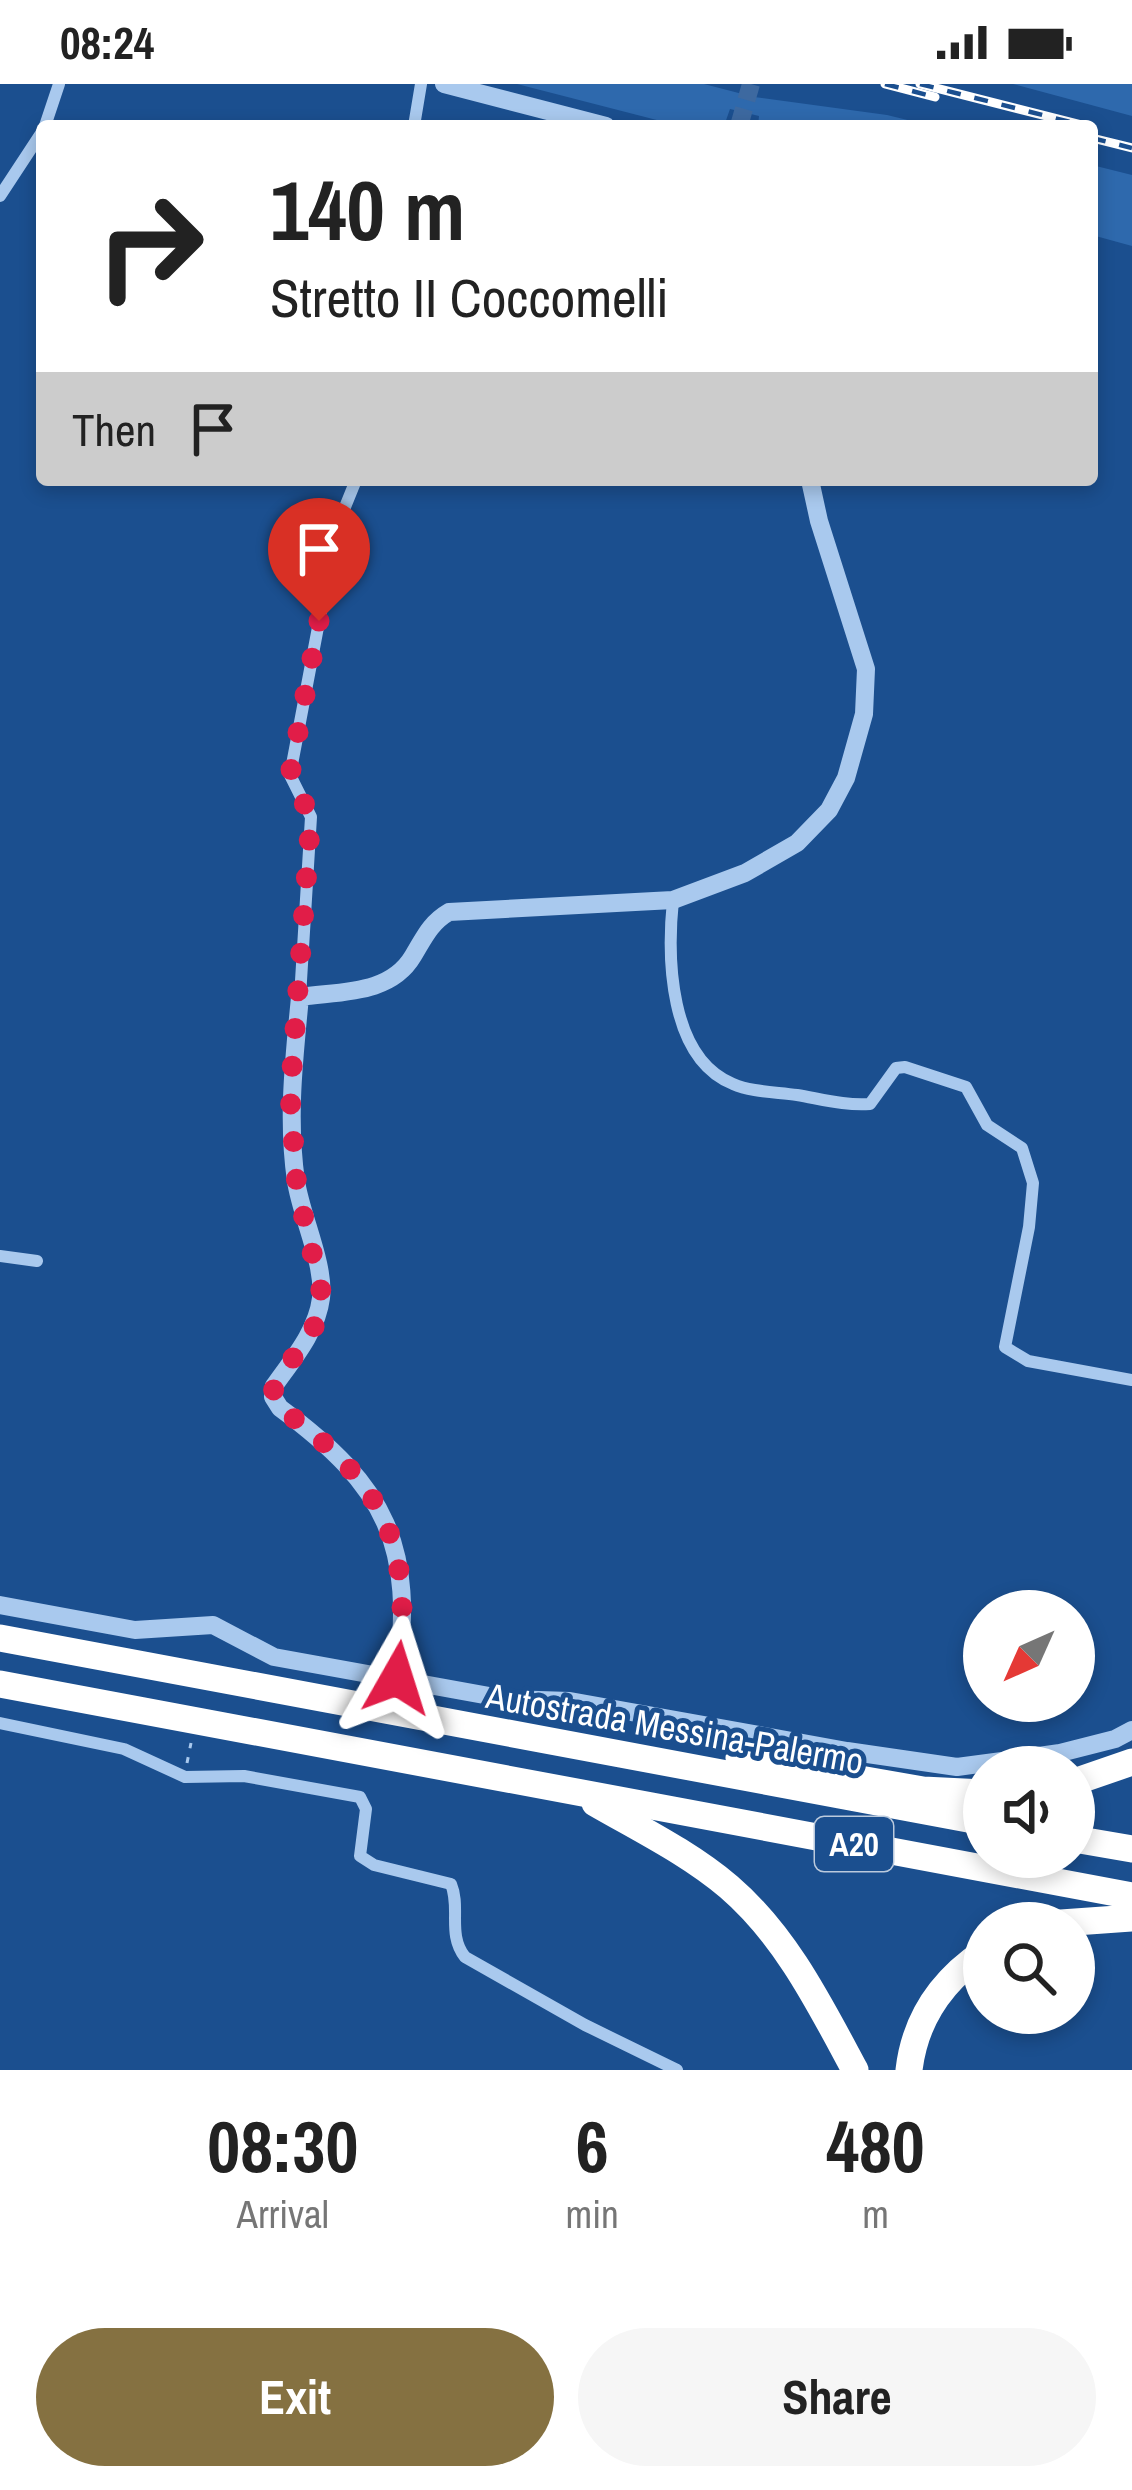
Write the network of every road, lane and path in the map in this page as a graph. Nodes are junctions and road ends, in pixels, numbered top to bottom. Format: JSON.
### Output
{"nodes":[{"id":1,"x":59,"y":84,"type":"edge"},
{"id":2,"x":421,"y":84,"type":"edge"},
{"id":3,"x":444,"y":84,"type":"edge"},
{"id":4,"x":46,"y":120,"type":"edge"},
{"id":5,"x":415,"y":120,"type":"edge"},
{"id":6,"x":583,"y":120,"type":"edge"},
{"id":7,"x":36,"y":140,"type":"edge"},
{"id":8,"x":0,"y":196,"type":"edge"},
{"id":9,"x":354,"y":486,"type":"edge"},
{"id":10,"x":811,"y":486,"type":"edge"},
{"id":11,"x":673,"y":900,"type":"junction"},
{"id":12,"x":300,"y":997,"type":"junction"},
{"id":13,"x":0,"y":1256,"type":"edge"},
{"id":14,"x":37,"y":1261,"type":"dead end"},
{"id":15,"x":1132,"y":1380,"type":"edge"},
{"id":16,"x":0,"y":1605,"type":"edge"},
{"id":17,"x":0,"y":1638,"type":"edge"},
{"id":18,"x":397,"y":1678,"type":"junction"},
{"id":19,"x":0,"y":1684,"type":"edge"},
{"id":20,"x":0,"y":1723,"type":"edge"},
{"id":21,"x":1132,"y":1730,"type":"edge"},
{"id":22,"x":507,"y":1734,"type":"junction"},
{"id":23,"x":192,"y":1738,"type":"dead end"},
{"id":24,"x":1132,"y":1762,"type":"edge"},
{"id":25,"x":1095,"y":1775,"type":"edge"},
{"id":26,"x":185,"y":1777,"type":"junction"},
{"id":27,"x":575,"y":1792,"type":"junction"},
{"id":28,"x":963,"y":1792,"type":"edge"},
{"id":29,"x":963,"y":1818,"type":"edge"},
{"id":30,"x":1095,"y":1843,"type":"edge"},
{"id":31,"x":1132,"y":1850,"type":"edge"},
{"id":32,"x":1132,"y":1896,"type":"edge"},
{"id":33,"x":1132,"y":1918,"type":"edge"},
{"id":34,"x":1095,"y":1921,"type":"edge"},
{"id":35,"x":963,"y":1971,"type":"edge"},
{"id":36,"x":677,"y":2070,"type":"edge"},
{"id":37,"x":855,"y":2070,"type":"edge"},
{"id":38,"x":909,"y":2070,"type":"edge"}],
"edges":[{"from":1,"to":4,"type":"street"},
{"from":2,"to":5,"type":"street"},
{"from":3,"to":6,"type":"street"},
{"from":7,"to":8,"type":"street"},
{"from":9,"to":12,"type":"street"},
{"from":10,"to":11,"type":"street"},
{"from":11,"to":12,"type":"street"},
{"from":11,"to":15,"type":"street"},
{"from":12,"to":18,"type":"street"},
{"from":13,"to":14,"type":"street"},
{"from":16,"to":18,"type":"street"},
{"from":17,"to":22,"type":"highway","name":"Autostrada Messina-Palermo","number":"A20"},
{"from":18,"to":21,"type":"street"},
{"from":19,"to":27,"type":"highway","number":"A20"},
{"from":20,"to":26,"type":"street"},
{"from":22,"to":28,"type":"highway"},
{"from":22,"to":29,"type":"highway","name":"Autostrada Messina-Palermo","number":"A20"},
{"from":23,"to":26,"type":"path"},
{"from":24,"to":25,"type":"highway"},
{"from":26,"to":36,"type":"street"},
{"from":27,"to":32,"type":"highway","number":"A20"},
{"from":27,"to":37,"type":"highway"},
{"from":30,"to":31,"type":"highway"},
{"from":33,"to":34,"type":"highway"},
{"from":35,"to":38,"type":"highway"}]}
